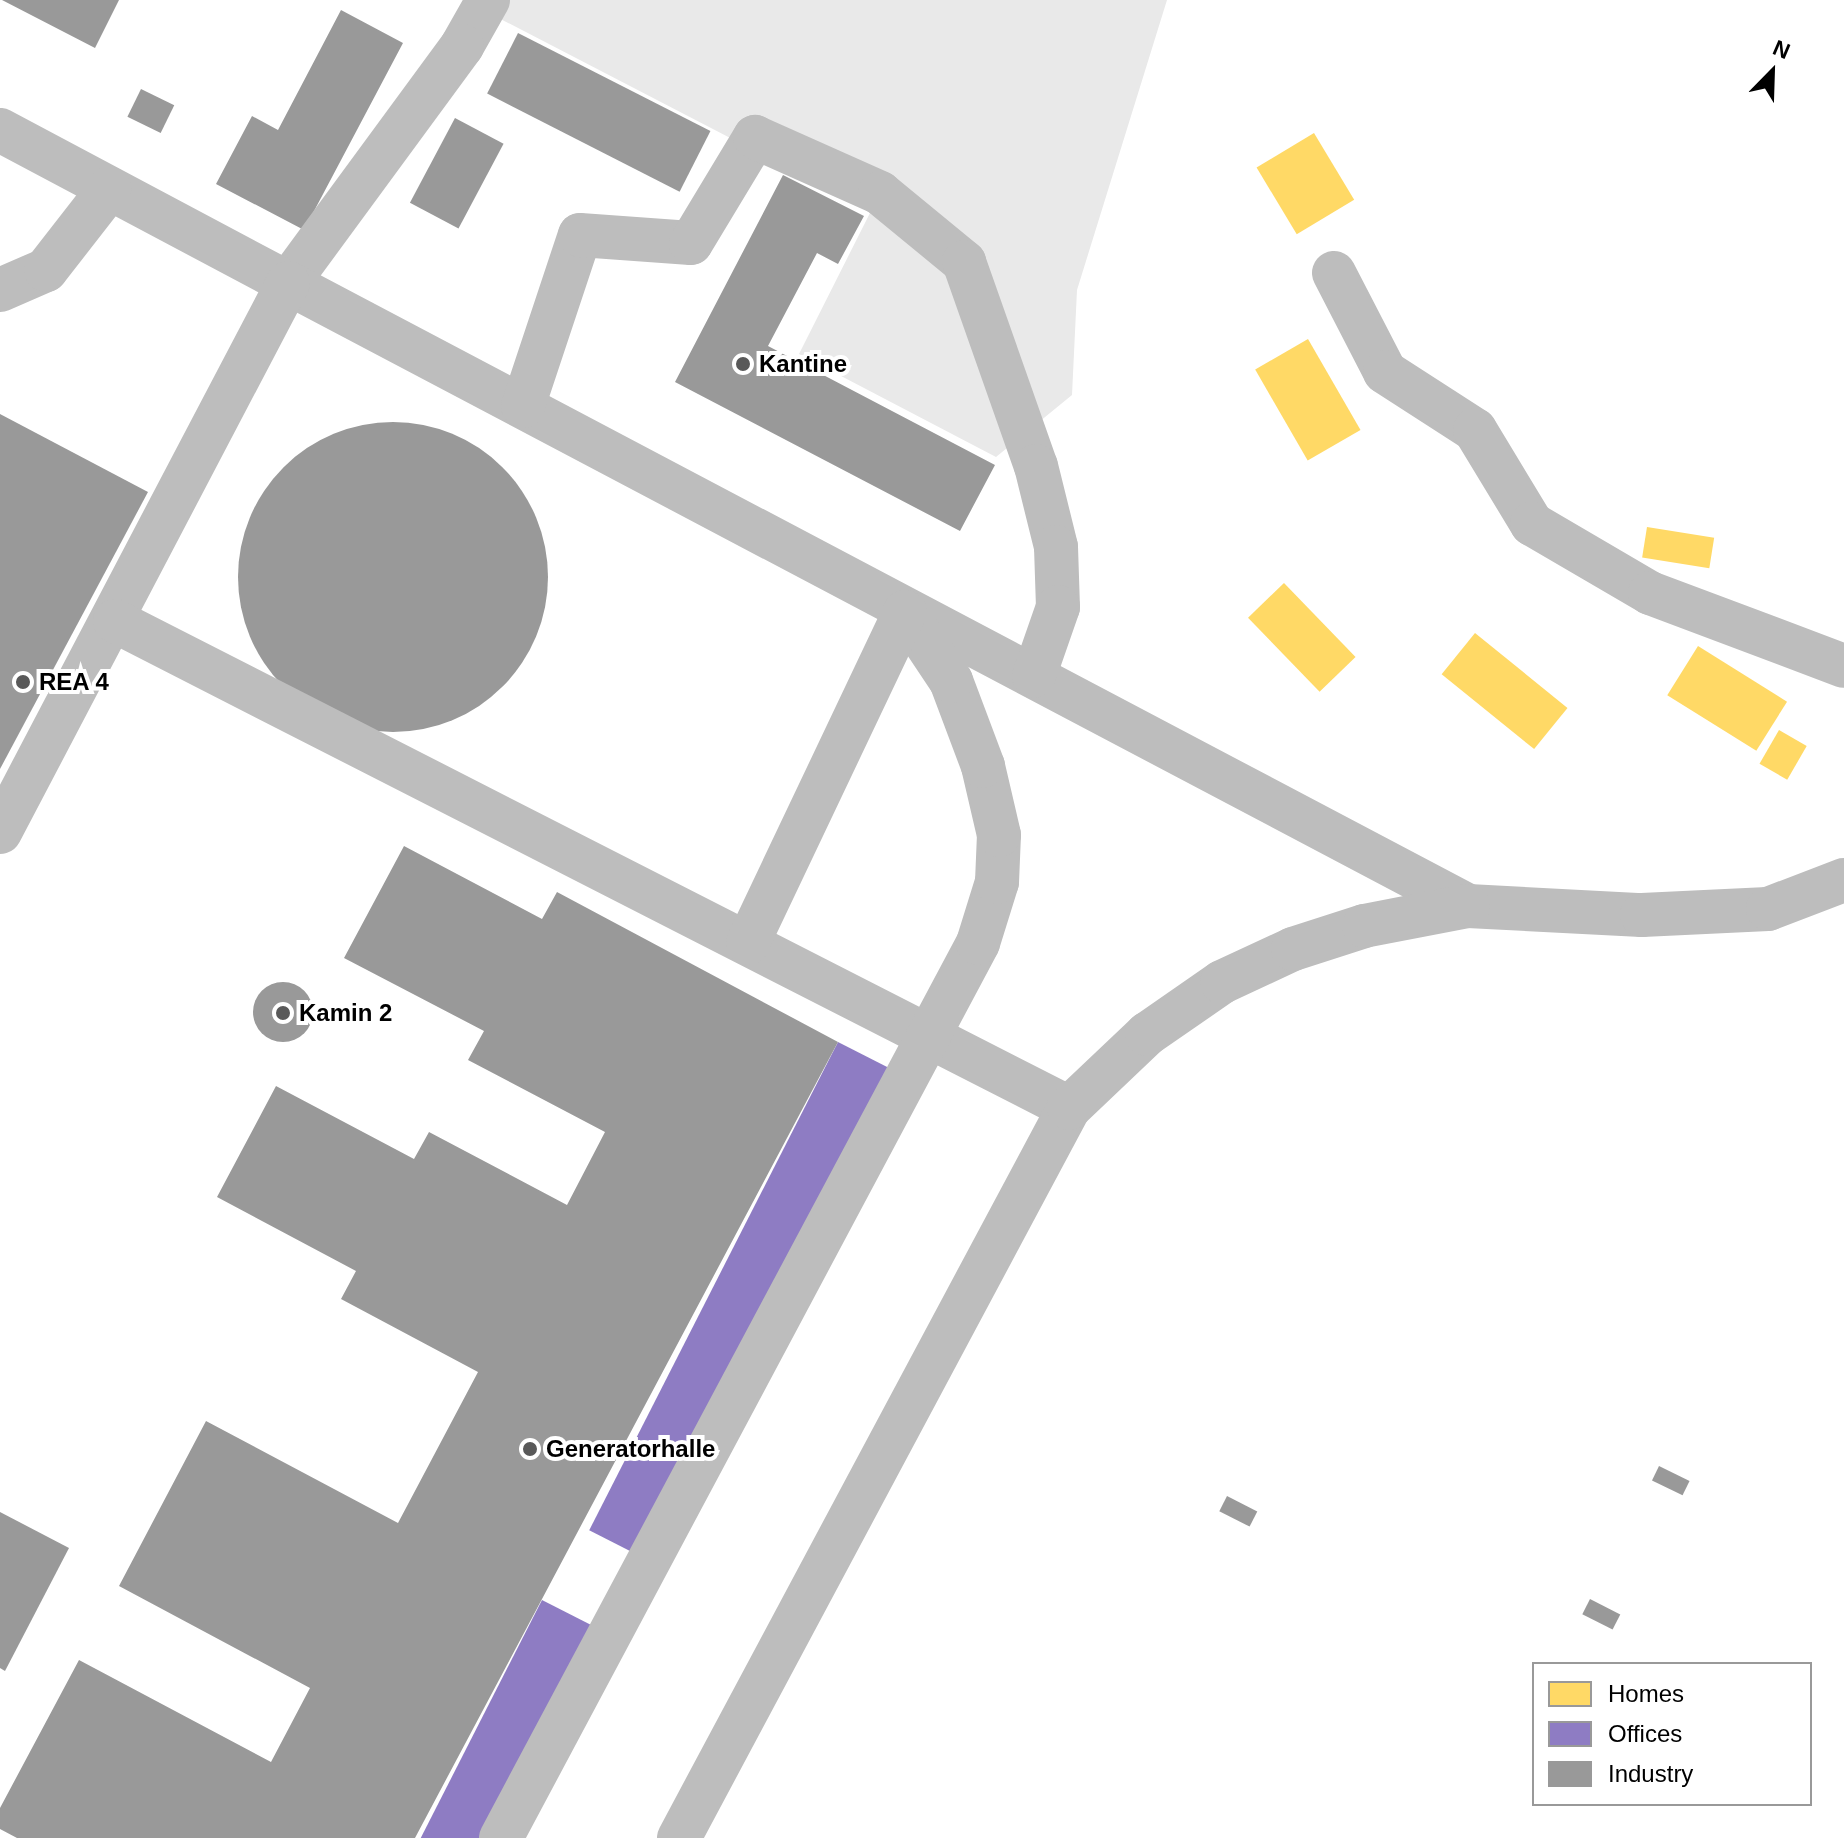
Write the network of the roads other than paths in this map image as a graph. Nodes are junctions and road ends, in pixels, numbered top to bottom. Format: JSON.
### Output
{"nodes":[{"id":1,"x":488,"y":0,"type":"edge"},
{"id":2,"x":0,"y":130,"type":"edge"},
{"id":3,"x":109,"y":189,"type":"junction"},
{"id":4,"x":1334,"y":273,"type":"dead end"},
{"id":5,"x":288,"y":283,"type":"junction"},
{"id":6,"x":0,"y":290,"type":"edge"},
{"id":7,"x":523,"y":406,"type":"junction"},
{"id":8,"x":905,"y":612,"type":"junction"},
{"id":9,"x":115,"y":621,"type":"junction"},
{"id":10,"x":1844,"y":666,"type":"edge"},
{"id":11,"x":1034,"y":676,"type":"junction"},
{"id":12,"x":0,"y":832,"type":"edge"},
{"id":13,"x":1844,"y":880,"type":"edge"},
{"id":14,"x":1468,"y":906,"type":"junction"},
{"id":15,"x":748,"y":943,"type":"junction"},
{"id":16,"x":929,"y":1038,"type":"junction"},
{"id":17,"x":1069,"y":1108,"type":"junction"},
{"id":18,"x":501,"y":1838,"type":"edge"},
{"id":19,"x":679,"y":1838,"type":"edge"}],
"edges":[{"from":1,"to":5,"type":"street"},
{"from":2,"to":3,"type":"street"},
{"from":3,"to":5,"type":"street"},
{"from":3,"to":6,"type":"street"},
{"from":4,"to":10,"type":"street"},
{"from":5,"to":7,"type":"street"},
{"from":5,"to":9,"type":"street"},
{"from":7,"to":8,"type":"street"},
{"from":7,"to":11,"type":"street"},
{"from":8,"to":11,"type":"street"},
{"from":8,"to":15,"type":"street"},
{"from":8,"to":16,"type":"street"},
{"from":9,"to":12,"type":"street"},
{"from":9,"to":15,"type":"street"},
{"from":11,"to":14,"type":"street"},
{"from":13,"to":14,"type":"street"},
{"from":14,"to":17,"type":"street"},
{"from":15,"to":16,"type":"street"},
{"from":16,"to":17,"type":"street"},
{"from":16,"to":18,"type":"street"},
{"from":17,"to":19,"type":"street"}]}
